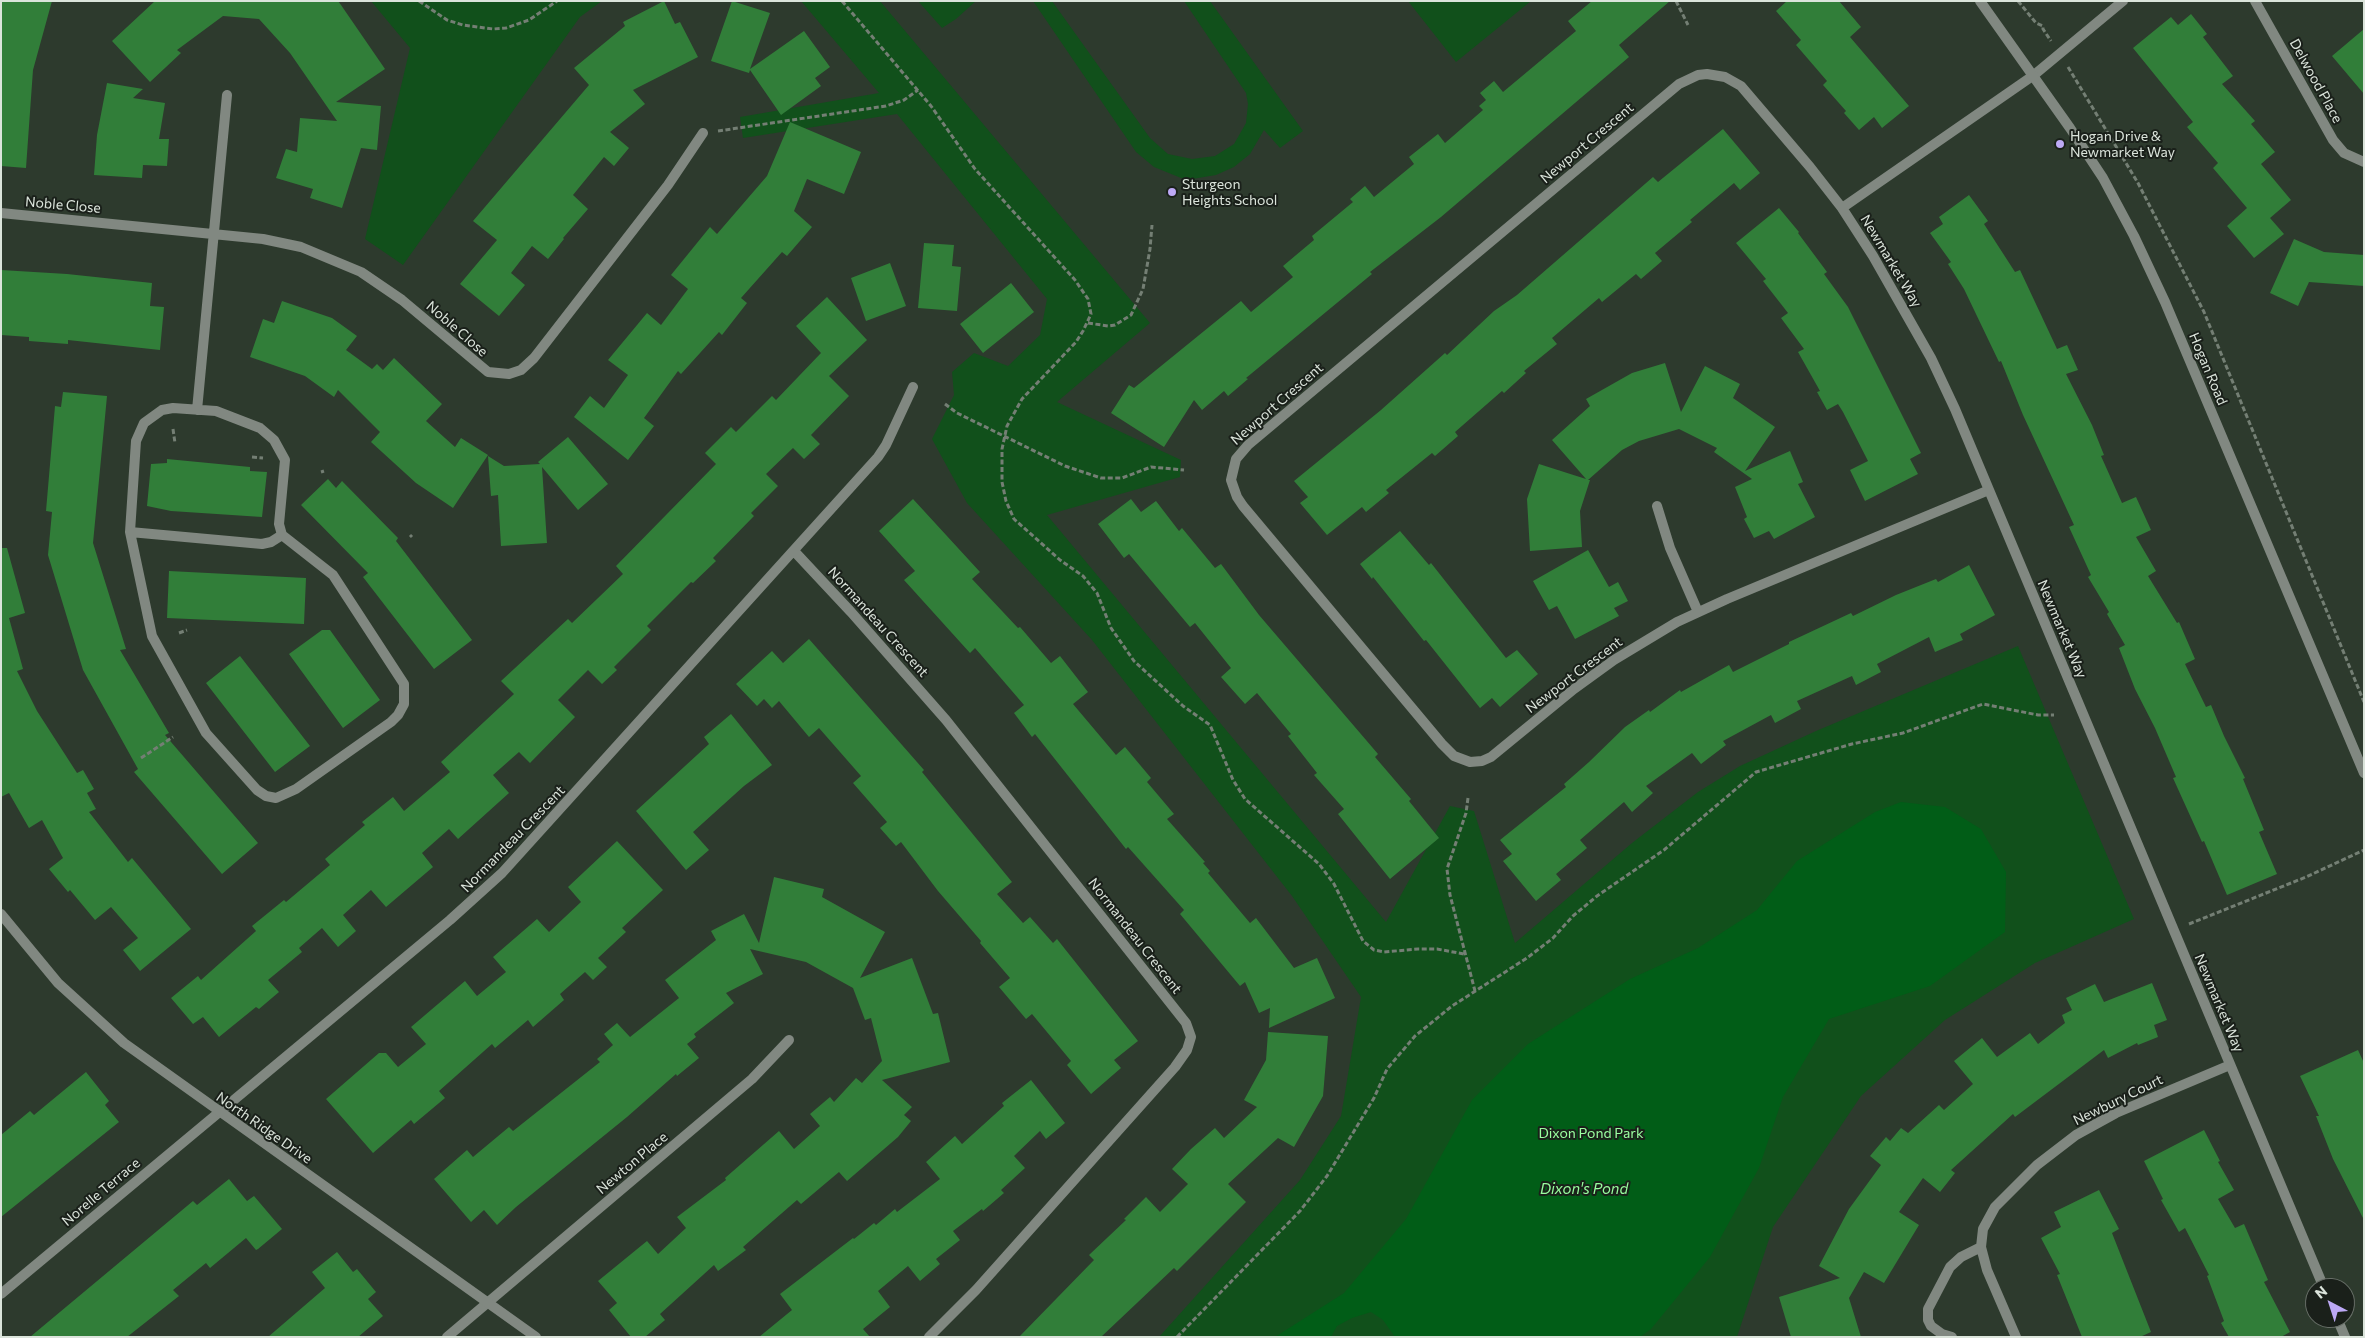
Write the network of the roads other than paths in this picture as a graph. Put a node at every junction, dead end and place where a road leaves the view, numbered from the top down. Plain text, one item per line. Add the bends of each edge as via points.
1 (1980, 1) edge
2 (2123, 1) edge
3 (2255, 1) edge
4 (2034, 75) junction
5 (227, 95) dead end
6 (703, 133) road end
7 (2364, 162) edge
8 (1842, 208) junction
9 (1, 213) edge
10 (213, 233) junction
11 (913, 387) dead end
12 (197, 410) junction
13 (1989, 490) junction
14 (1657, 506) dead end
15 (130, 532) junction
16 (282, 535) junction
17 (794, 551) junction
18 (1698, 612) junction
19 (2364, 773) edge
20 (1, 914) edge
21 (789, 1040) dead end
22 (2230, 1065) junction
23 (218, 1112) junction
24 (1981, 1247) junction
25 (2320, 1278) edge
26 (1, 1294) edge
27 (488, 1302) junction
28 (447, 1337) edge
29 (536, 1337) edge
30 (929, 1337) edge
31 (1952, 1337) edge
32 (2016, 1337) edge

1 - 4 street, Hogan Road
2 - 4 street
3 - 7 street, Delwood Place via 2334,140 2344,153
4 - 8 street, Newmarket Way
4 - 19 street, Hogan Road via 2103,178 2134,236 2169,311
5 - 10 street
6 - 10 street, Noble Close via 668,185 534,358 521,370 509,374 488,372 402,300 362,272 281,242
8 - 13 street, Newmarket Way via 1920,336
8 - 18 street, Newport Crescent via 1741,86 1714,74 1688,79 1248,444 1233,466 1233,488 1243,506 1442,744 1461,760 1482,761 1491,757 1614,660
9 - 10 street, Noble Close
10 - 12 street
11 - 17 street, Normandeau Crescent via 882,451
12 - 15 street via 162,410 144,422 136,441
12 - 16 street via 216,411 260,428 274,440 285,460 279,524
13 - 18 street, Newport Crescent
13 - 22 street, Newmarket Way
14 - 18 street via 1670,548
15 - 16 street via 262,544
15 - 16 street via 152,636 157,646 206,733 257,790 276,798 296,789 391,722 398,715 405,695 398,673 333,575
17 - 23 street, Normandeau Crescent via 502,873
17 - 30 street, Normandeau Crescent via 946,720 1186,1023 1191,1037 1187,1050 1175,1067 982,1283
20 - 23 street, North Ridge Drive via 39,962 81,1005 124,1043
21 - 27 street, Newton Place via 752,1079
22 - 24 street, Newbury Court via 2116,1113 2063,1144 2036,1165 1995,1206 1983,1229
22 - 25 street, Newmarket Way
23 - 26 street, Norelle Terrace
23 - 27 street, North Ridge Drive
24 - 31 street via 1950,1267 1928,1309 1931,1326
24 - 32 street, Newbury Court via 1987,1270
27 - 28 street, Newton Place
27 - 29 street, North Ridge Drive

